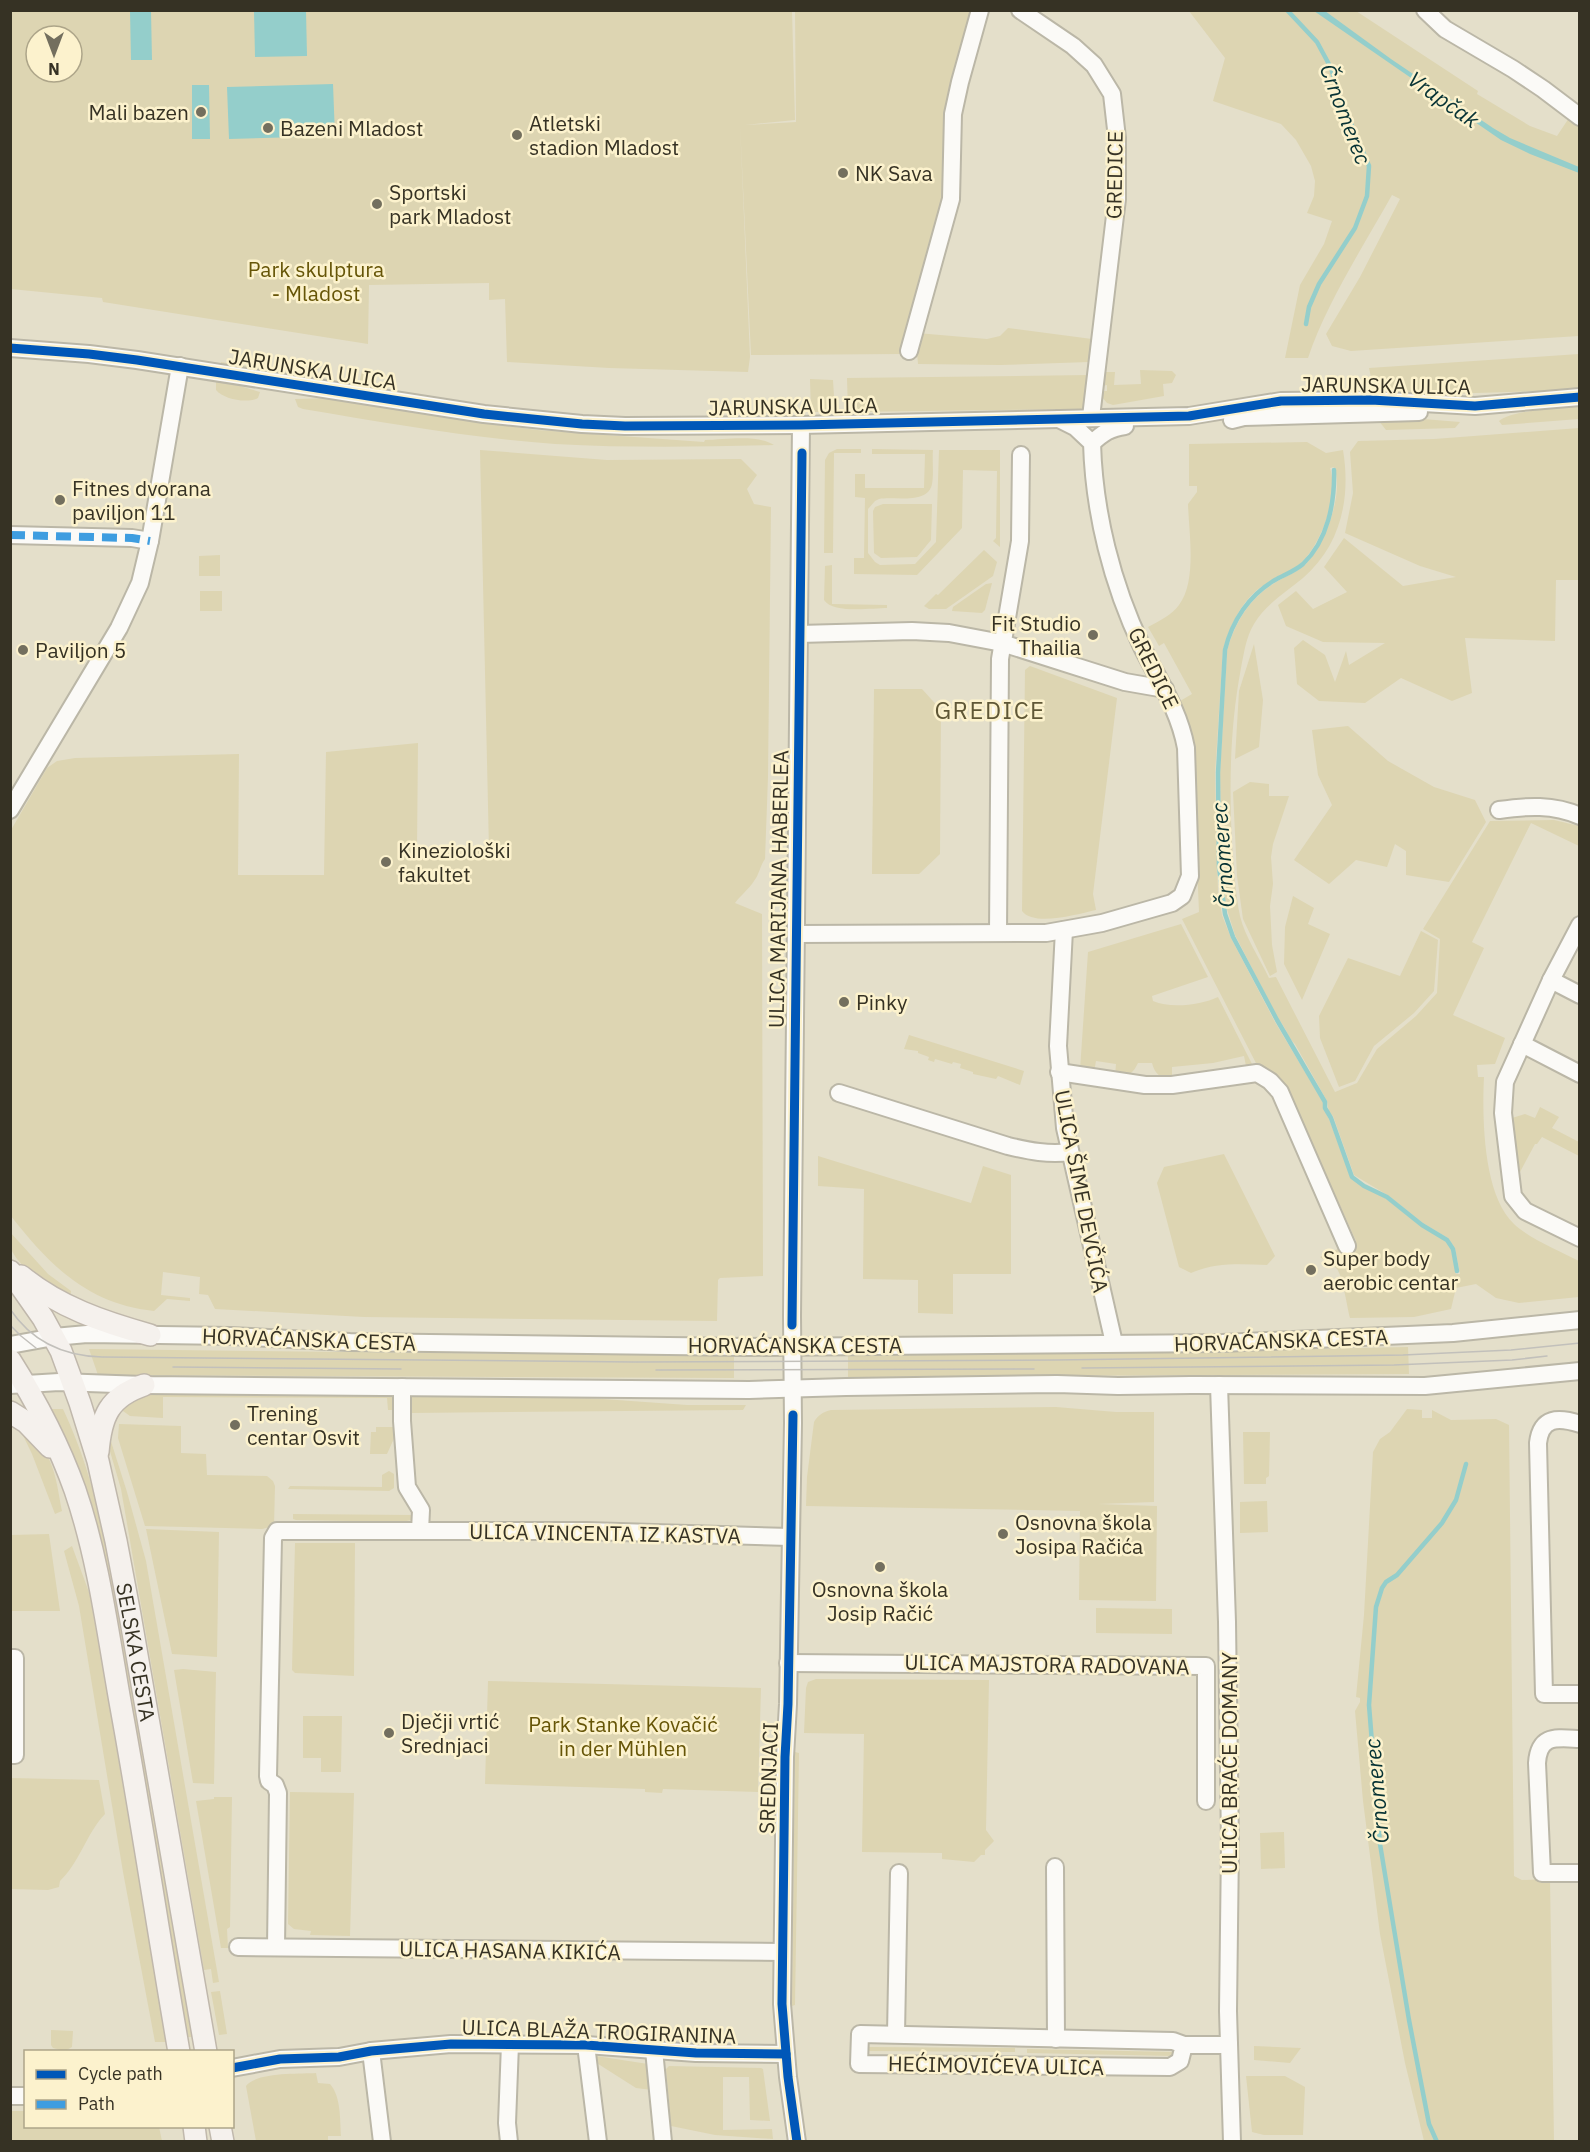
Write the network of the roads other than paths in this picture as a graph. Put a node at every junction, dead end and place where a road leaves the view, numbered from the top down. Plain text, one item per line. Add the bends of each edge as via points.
1 (980, 10) edge
2 (1020, 10) edge
3 (1425, 10) edge
4 (1580, 117) edge
5 (10, 348) edge
6 (909, 351) dead end
7 (180, 366) junction
8 (1580, 397) edge
9 (1560, 400) junction
10 (1091, 417) junction
11 (1057, 418) junction
12 (801, 425) junction
13 (1125, 426) junction
14 (1092, 443) junction
15 (1021, 455) dead end
16 (10, 535) edge
17 (150, 541) junction
18 (799, 634) junction
19 (1002, 643) junction
20 (1165, 689) junction
21 (10, 810) edge
22 (1499, 810) dead end
23 (1580, 816) edge
24 (1579, 928) edge
25 (1064, 930) junction
26 (998, 933) junction
27 (796, 934) junction
28 (1551, 980) junction
29 (1580, 995) edge
30 (1522, 1044) junction
31 (1059, 1072) junction
32 (1580, 1074) edge
33 (839, 1093) dead end
34 (1070, 1152) junction
35 (1580, 1238) edge
36 (1347, 1246) dead end
37 (10, 1269) edge
38 (1580, 1320) edge
39 (150, 1335) junction
40 (54, 1337) junction
41 (1114, 1344) junction
42 (10, 1346) edge
43 (792, 1346) junction
44 (10, 1360) edge
45 (1580, 1371) edge
46 (73, 1383) junction
47 (18, 1384) edge
48 (144, 1384) junction
49 (1219, 1385) junction
50 (402, 1387) junction
51 (793, 1388) junction
52 (10, 1412) edge
53 (1580, 1424) edge
54 (63, 1460) junction
55 (98, 1461) junction
56 (420, 1531) junction
57 (790, 1537) junction
58 (10, 1658) edge
59 (788, 1663) junction
60 (1580, 1694) edge
61 (1580, 1739) edge
62 (10, 1755) edge
63 (1206, 1801) dead end
64 (1055, 1868) dead end
65 (899, 1873) dead end
66 (1580, 1873) edge
67 (238, 1947) dead end
68 (276, 1947) junction
69 (782, 1952) junction
70 (896, 2034) junction
71 (1056, 2039) junction
72 (510, 2044) junction
73 (586, 2045) junction
74 (1184, 2045) junction
75 (1229, 2045) junction
76 (179, 2050) edge
77 (206, 2050) edge
78 (654, 2050) junction
79 (371, 2051) junction
80 (786, 2054) junction
81 (234, 2068) edge
82 (382, 2142) edge
83 (509, 2142) edge
84 (598, 2142) edge
85 (663, 2142) edge
86 (797, 2142) edge
87 (1232, 2142) edge

1 - 6 street via 953,114 951,199
2 - 10 street, GREDICE via 1094,65 1112,94 1117,199
3 - 4 street via 1445,29 1544,89
5 - 7 street, JARUNSKA ULICA
7 - 12 street, JARUNSKA ULICA via 484,414 582,424
7 - 17 street
8 - 9 street, JARUNSKA ULICA
9 - 10 street, JARUNSKA ULICA via 1475,406 1371,400 1281,401 1189,416
9 - 13 street, JARUNSKA ULICA via 1497,414 1244,417 1202,425
10 - 11 street, JARUNSKA ULICA
10 - 13 street, JARUNSKA ULICA
11 - 12 street, JARUNSKA ULICA
11 - 14 street
12 - 18 street, ULICA MARIJANA HABERLEA
13 - 14 street via 1112,428
14 - 20 street, GREDICE via 1106,547 1113,571 1142,646
15 - 19 street via 1020,541
16 - 17 street
17 - 21 street via 140,583 119,628
18 - 19 street via 931,631
18 - 27 street, ULICA MARIJANA HABERLEA
19 - 20 street via 1125,682
19 - 26 street
20 - 25 street, GREDICE via 1186,748 1190,876 1182,896 1172,903
22 - 23 street via 1542,806
24 - 28 street
25 - 26 street
25 - 31 street, ULICA ŠIME DEVČIĆA
26 - 27 street
27 - 43 street, ULICA MARIJANA HABERLEA
28 - 29 street
28 - 30 street
30 - 32 street
30 - 35 street via 1505,1082 1503,1113 1513,1196 1525,1211
31 - 34 street, ULICA ŠIME DEVČIĆA
31 - 36 street via 1145,1085 1257,1073 1280,1092
33 - 34 street via 1008,1146 1034,1152
34 - 41 street, ULICA ŠIME DEVČIĆA
37 - 39 main road via 72,1309
37 - 40 main road, SELSKA CESTA
38 - 41 street, HORVAĆANSKA CESTA via 1407,1336
39 - 40 street, HORVAĆANSKA CESTA
39 - 43 street, HORVAĆANSKA CESTA via 350,1342
40 - 42 street, HORVAĆANSKA CESTA
40 - 46 main road, SELSKA CESTA
41 - 43 street, HORVAĆANSKA CESTA
43 - 51 street, ULICA MARIJANA HABERLEA
44 - 47 main road, SELSKA CESTA
45 - 49 street, HORVAĆANSKA CESTA via 1425,1386
46 - 47 street, HORVAĆANSKA CESTA
46 - 48 street, HORVAĆANSKA CESTA
46 - 55 main road, SELSKA CESTA
47 - 54 main road, SELSKA CESTA
48 - 50 street, HORVAĆANSKA CESTA
48 - 55 main road via 125,1392 110,1408 101,1427
49 - 51 street, HORVAĆANSKA CESTA
49 - 75 street, ULICA BRAĆE DOMANY via 1227,1622
50 - 51 street, HORVAĆANSKA CESTA
50 - 56 street via 404,1462 409,1492 422,1510
51 - 57 street, SREDNJACI
52 - 54 main road via 26,1422
53 - 60 street via 1548,1422 1539,1432 1538,1443 1544,1694
54 - 76 main road, SELSKA CESTA via 83,1516 105,1616
55 - 77 main road, SELSKA CESTA via 130,1615
56 - 57 street, ULICA VINCENTA IZ KASTVA
56 - 68 street, ULICA VINCENTA IZ KASTVA via 283,1530 273,1538 268,1779 278,1793
57 - 59 street, SREDNJACI
58 - 62 street via 15,1658 15,1755
59 - 63 street, ULICA MAJSTORA RADOVANA via 1206,1666
59 - 69 street, SREDNJACI
61 - 66 street via 1546,1741 1540,1745 1537,1762 1542,1873
64 - 71 street, HEĆIMOVIĆEVA ULICA
65 - 70 street, HEĆIMOVIĆEVA ULICA
67 - 68 street, ULICA HASANA KIKIĆA
68 - 69 street, ULICA HASANA KIKIĆA
69 - 80 street, SREDNJACI
70 - 71 street, HEĆIMOVIĆEVA ULICA
70 - 74 street, HEĆIMOVIĆEVA ULICA via 860,2034 859,2064 1170,2067 1180,2061
71 - 74 street, HEĆIMOVIĆEVA ULICA via 1173,2041
72 - 73 street, ULICA BLAŽA TROGIRANINA
72 - 79 street, ULICA BLAŽA TROGIRANINA
72 - 83 street
73 - 78 street, ULICA BLAŽA TROGIRANINA
73 - 84 street
74 - 75 street, HEĆIMOVIĆEVA ULICA
75 - 87 street, ULICA BRAĆE DOMANY
78 - 80 street, ULICA BLAŽA TROGIRANINA
78 - 85 street
79 - 81 street, ULICA BLAŽA TROGIRANINA via 339,2057 280,2059
79 - 82 street
80 - 86 street, SREDNJACI

